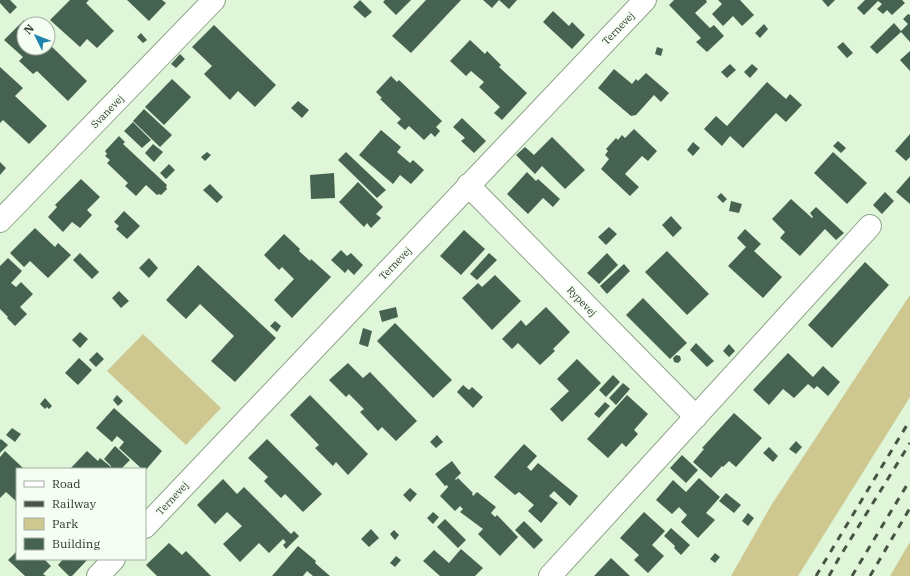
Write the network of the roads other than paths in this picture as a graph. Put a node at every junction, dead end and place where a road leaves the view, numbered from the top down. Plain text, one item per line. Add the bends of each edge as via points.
1 (214, 0) edge
2 (645, 0) edge
3 (468, 185) junction
4 (0, 222) edge
5 (870, 226) dead end
6 (696, 417) junction
7 (146, 526) edge
8 (113, 560) edge
9 (98, 576) edge
10 (550, 576) edge

1 - 4 street, Svanevej
2 - 3 street, Ternevej
3 - 6 street, Rypevej
3 - 7 street, Ternevej
5 - 6 street
6 - 10 street
8 - 9 street

